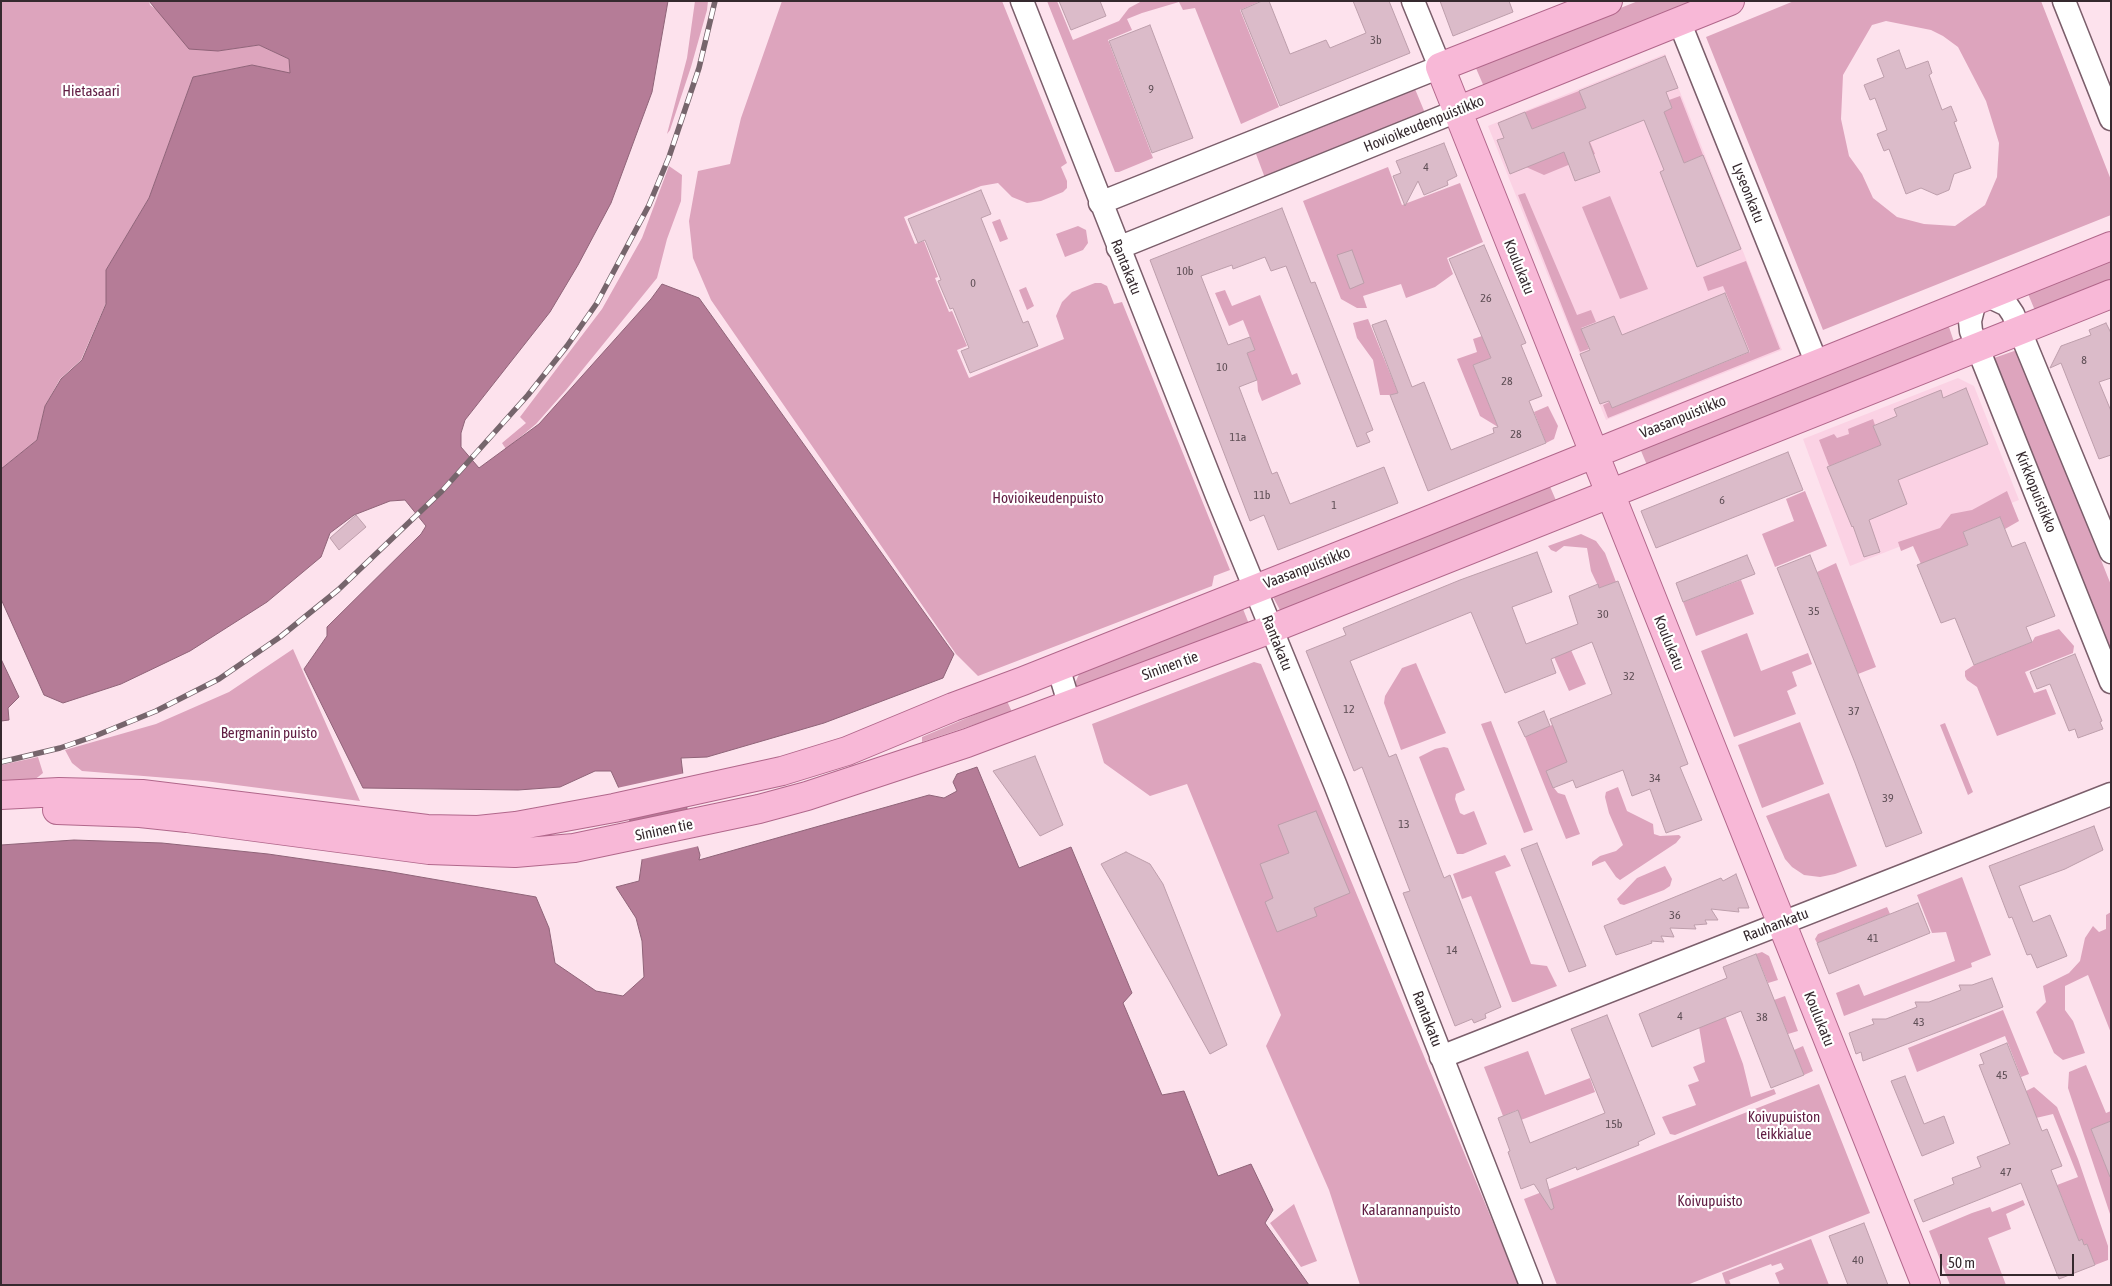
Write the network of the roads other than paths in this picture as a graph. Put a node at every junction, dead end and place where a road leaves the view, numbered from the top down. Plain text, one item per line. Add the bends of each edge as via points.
1 (1022, 1) edge
2 (1413, 1) edge
3 (1608, 1) edge
4 (1730, 1) edge
5 (2064, 1) edge
6 (1679, 21) junction
7 (1440, 67) junction
8 (1457, 111) junction
9 (2111, 119) edge
10 (1100, 203) junction
11 (2111, 246) edge
12 (1118, 248) junction
13 (2111, 294) edge
14 (1982, 299) junction
15 (2021, 330) junction
16 (1978, 347) junction
17 (1817, 364) junction
18 (1594, 453) junction
19 (1610, 495) junction
20 (2111, 552) edge
21 (1255, 588) junction
22 (1272, 629) junction
23 (1058, 667) junction
24 (2111, 682) edge
25 (1069, 703) junction
26 (2111, 794) edge
27 (1, 795) edge
28 (1, 814) edge
29 (1782, 923) junction
30 (1441, 1057) junction
31 (1531, 1285) edge
32 (1926, 1285) edge

1 - 10 street, Rantakatu
2 - 7 street, Koulukatu
3 - 7 main road
4 - 6 main road, Hovioikeudenpuistikko
5 - 9 street
6 - 8 main road, Hovioikeudenpuistikko
6 - 17 street, Lyseonkatu
7 - 8 main road, Koulukatu
7 - 10 street
8 - 12 street, Hovioikeudenpuistikko
8 - 18 main road, Koulukatu
10 - 12 street, Rantakatu
11 - 14 main road, Vaasanpuistikko
12 - 21 street, Rantakatu
13 - 15 main road
14 - 15 street via 2008,305
14 - 16 street, Kirkkopuistikko via 1970,321
14 - 17 main road, Vaasanpuistikko
15 - 16 main road
15 - 20 street
16 - 19 main road
16 - 24 street, Kirkkopuistikko
17 - 18 main road, Vaasanpuistikko
18 - 19 main road, Koulukatu
18 - 21 main road, Vaasanpuistikko
19 - 22 main road
19 - 29 main road, Koulukatu
21 - 22 street, Rantakatu
21 - 23 main road
22 - 25 main road, Sininen tie
22 - 30 street, Rantakatu
23 - 25 street
23 - 27 main road via 847,751 782,771 516,826 478,830 427,829 142,794 59,792
25 - 28 main road, Sininen tie via 967,743 807,796 574,848 515,853 429,850 140,813 62,810
26 - 29 street, Rauhankatu
29 - 30 street, Rauhankatu
29 - 32 main road, Koulukatu
30 - 31 street, Rantakatu

